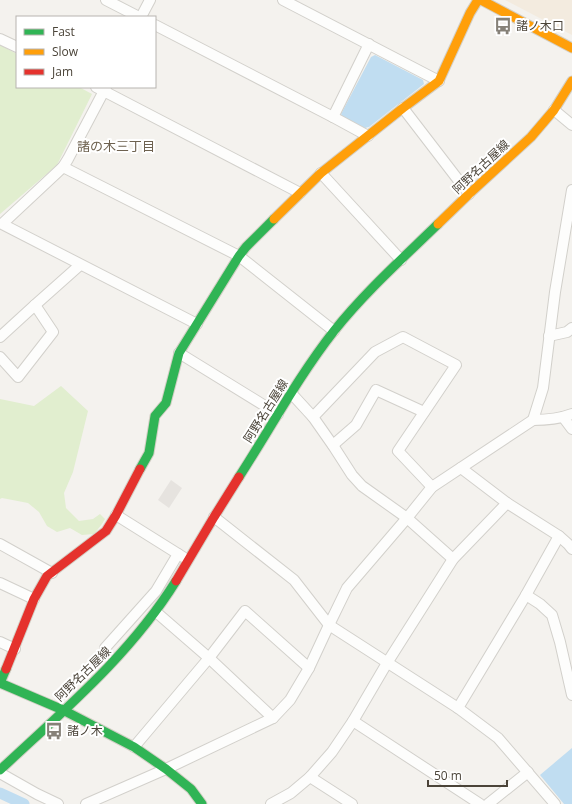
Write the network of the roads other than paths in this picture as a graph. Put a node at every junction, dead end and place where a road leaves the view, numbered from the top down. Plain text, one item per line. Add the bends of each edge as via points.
1 (106, 0) edge
2 (150, 0) edge
3 (283, 0) edge
4 (478, 0) edge
5 (481, 0) edge
6 (138, 16) edge
7 (141, 16) edge
8 (156, 26) edge
9 (0, 39) edge
10 (369, 44) junction
11 (16, 47) edge
12 (572, 48) edge
13 (439, 81) junction
14 (572, 81) edge
15 (102, 88) edge
16 (403, 108) junction
17 (554, 110) junction
18 (332, 117) junction
19 (572, 125) edge
20 (368, 136) junction
21 (63, 167) junction
22 (321, 173) junction
23 (300, 193) junction
24 (572, 193) edge
25 (469, 194) junction
26 (1, 225) edge
27 (239, 256) junction
28 (401, 260) junction
29 (80, 265) junction
30 (35, 305) junction
31 (197, 324) junction
32 (572, 328) edge
33 (334, 331) junction
34 (550, 336) junction
35 (0, 338) edge
36 (179, 353) junction
37 (0, 357) edge
38 (291, 393) junction
39 (424, 412) junction
40 (278, 414) junction
41 (567, 416) edge
42 (313, 417) junction
43 (533, 420) junction
44 (572, 429) edge
45 (333, 445) junction
46 (461, 468) junction
47 (432, 487) junction
48 (507, 502) junction
49 (116, 515) junction
50 (214, 518) junction
51 (407, 518) junction
52 (559, 536) junction
53 (0, 544) edge
54 (572, 549) edge
55 (178, 554) junction
56 (453, 559) junction
57 (188, 560) junction
58 (52, 573) junction
59 (0, 583) edge
60 (526, 595) junction
61 (34, 599) junction
62 (156, 612) junction
63 (328, 625) junction
64 (0, 642) edge
65 (105, 648) dead end
66 (15, 649) junction
67 (209, 658) junction
68 (387, 663) junction
69 (309, 668) junction
70 (572, 695) edge
71 (458, 708) junction
72 (63, 710) junction
73 (273, 718) junction
74 (353, 721) junction
75 (134, 748) junction
76 (166, 769) junction
77 (0, 771) edge
78 (528, 772) junction
79 (310, 777) junction
80 (58, 804) edge
81 (86, 804) edge
82 (202, 804) edge
83 (271, 804) edge
84 (352, 804) edge
85 (480, 804) edge
86 (488, 804) edge
87 (555, 804) edge

1 - 6 street
2 - 7 street
3 - 10 street
4 - 13 street
5 - 12 street
8 - 18 street
9 - 11 street
10 - 13 street
10 - 18 street
13 - 16 street
14 - 17 street, 阿野名古屋線
15 - 21 street
15 - 23 street
16 - 20 street
16 - 25 street
17 - 19 street
17 - 25 street, 阿野名古屋線 via 531,137
18 - 20 street
20 - 22 street
21 - 26 street
21 - 27 street
22 - 23 street
22 - 28 street
23 - 27 street
24 - 34 street
25 - 28 street, 阿野名古屋線
26 - 29 street
27 - 31 street
27 - 33 street
28 - 33 street, 阿野名古屋線
29 - 30 street
29 - 31 street
30 - 35 street
30 - 37 street via 53,332 18,377
31 - 36 street
32 - 34 street via 567,332
33 - 38 street, 阿野名古屋線
34 - 43 street via 543,388
36 - 40 street
36 - 49 street via 166,403 155,416 149,453
38 - 40 street, 阿野名古屋線
38 - 42 street
39 - 42 street via 456,365 403,337 375,352
39 - 45 street via 376,390 356,425
39 - 47 street via 398,451
40 - 50 street, 阿野名古屋線
41 - 43 street
41 - 44 street
42 - 45 street
43 - 46 street
45 - 51 street via 362,486
46 - 47 street
46 - 48 street
47 - 51 street
48 - 52 street
48 - 56 street
49 - 55 street
49 - 58 street via 106,531
50 - 57 street, 阿野名古屋線
50 - 63 street via 294,580
51 - 56 street
51 - 63 street via 347,588
52 - 54 street
52 - 60 street
53 - 58 street
55 - 57 street
55 - 65 street via 156,590
56 - 68 street
57 - 62 street, 阿野名古屋線
58 - 61 street via 47,576
59 - 61 street
60 - 70 street via 552,616
60 - 71 street
61 - 66 street
62 - 67 street
62 - 72 street, 阿野名古屋線 via 121,654
63 - 68 street
63 - 69 street
64 - 66 street
66 - 72 street via 0,683
67 - 69 street via 244,611
67 - 73 street
67 - 75 street
68 - 71 street
68 - 74 street
69 - 73 street via 290,700
71 - 78 street via 498,738
72 - 75 street
72 - 77 street, 阿野名古屋線
73 - 76 street
74 - 79 street via 332,752
74 - 85 street
75 - 76 street
76 - 81 street
76 - 82 street via 191,789
77 - 80 street
78 - 86 street
78 - 87 street
79 - 83 street via 291,793
79 - 84 street

